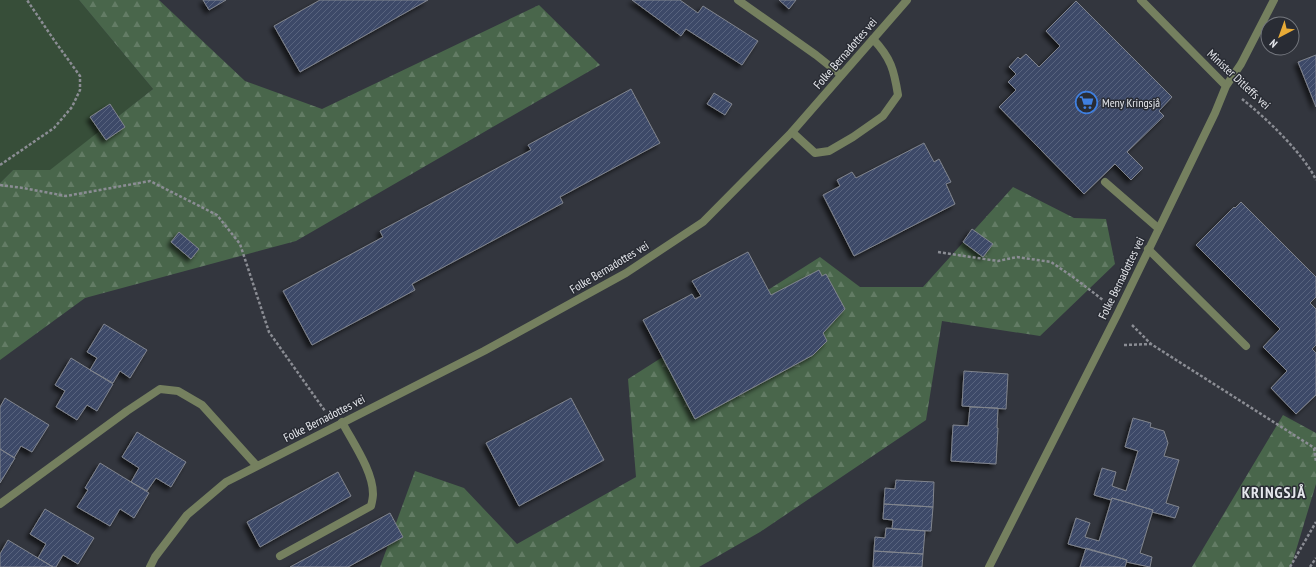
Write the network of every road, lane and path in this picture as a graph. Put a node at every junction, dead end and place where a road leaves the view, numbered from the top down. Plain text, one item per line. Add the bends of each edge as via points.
1 (27, 0) edge
2 (738, 0) edge
3 (907, 0) edge
4 (1141, 0) edge
5 (1274, 0) edge
6 (873, 39) junction
7 (841, 76) junction
8 (1226, 86) junction
9 (792, 132) junction
10 (0, 165) edge
11 (1316, 180) edge
12 (1105, 182) dead end
13 (0, 186) edge
14 (1158, 228) junction
15 (1148, 249) junction
16 (938, 252) dead end
17 (1105, 301) dead end
18 (1131, 323) dead end
19 (1151, 344) junction
20 (1119, 346) dead end
21 (1246, 346) dead end
22 (339, 424) junction
23 (1315, 449) edge
24 (1316, 462) edge
25 (257, 466) junction
26 (0, 504) edge
27 (1316, 522) edge
28 (280, 556) dead end
29 (1316, 558) edge
30 (150, 567) edge
31 (989, 567) edge
32 (1290, 567) edge
33 (1310, 567) edge

1 - 10 path via 80,76 80,90 72,107 54,128
2 - 7 street via 816,55
3 - 6 street, Folke Bernadottes vei
4 - 8 street, Minister Ditleffs vei
5 - 8 street, Folke Bernadottes vei via 1241,64
6 - 7 street, Folke Bernadottes vei
6 - 9 street via 884,50 894,70 898,95 883,116 830,151 814,153
7 - 9 street, Folke Bernadottes vei
8 - 11 path, Minister Ditleffs vei via 1250,105 1291,146
8 - 14 street, Folke Bernadottes vei
9 - 22 street, Folke Bernadottes vei via 703,222 626,273 484,351
12 - 14 street
13 - 22 path via 66,196 150,181 217,215 240,244 269,332
14 - 15 street, Folke Bernadottes vei
15 - 21 street
15 - 31 street, Folke Bernadottes vei
16 - 17 path via 998,261 1017,257 1051,262
18 - 19 path
19 - 20 path
19 - 23 path
22 - 25 street, Folke Bernadottes vei
22 - 28 street via 372,480 374,495 370,506
23 - 24 path
25 - 26 street via 202,405 178,391 160,389
25 - 30 street, Folke Bernadottes vei via 226,482 187,515
27 - 32 path
29 - 33 path

